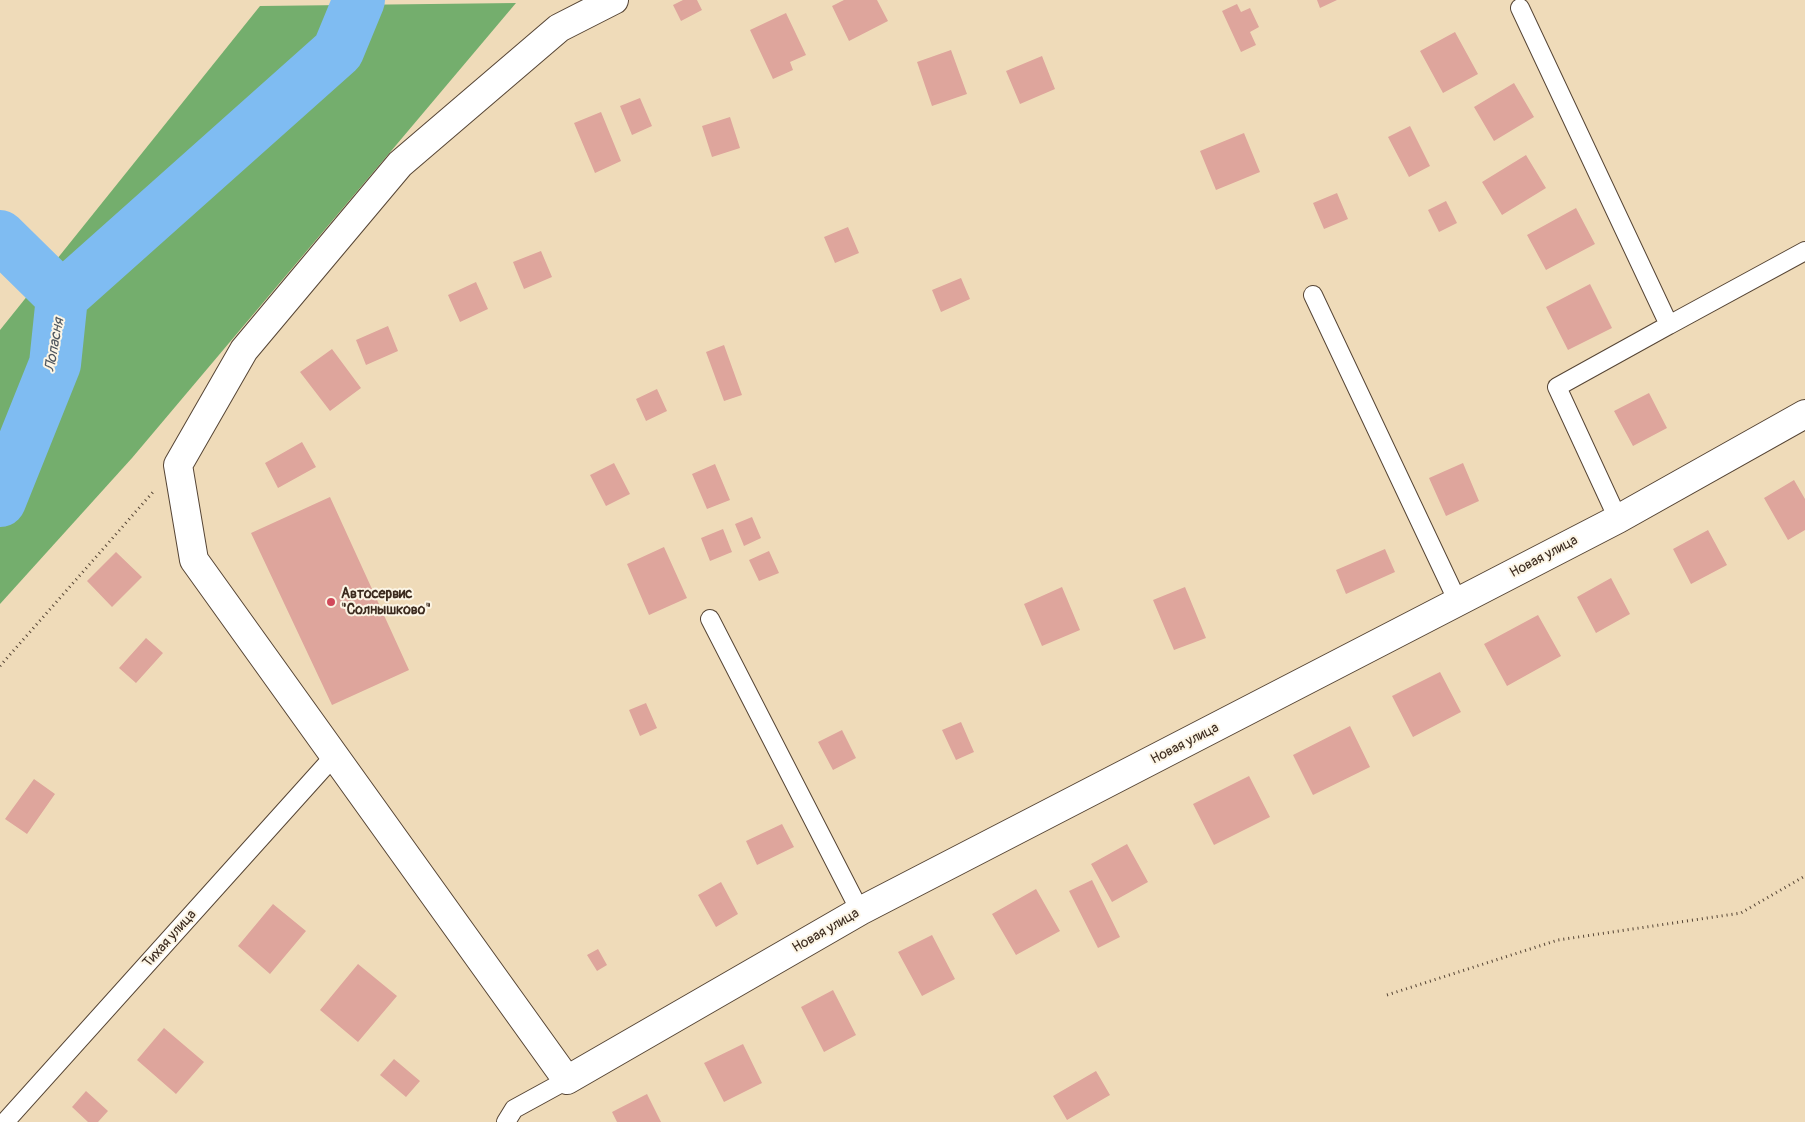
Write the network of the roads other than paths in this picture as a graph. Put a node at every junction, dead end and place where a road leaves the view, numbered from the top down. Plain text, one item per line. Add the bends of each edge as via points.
1 (614, 0) edge
2 (1520, 8) dead end
3 (1805, 251) edge
4 (1313, 295) dead end
5 (1669, 325) junction
6 (1805, 414) edge
7 (1618, 519) junction
8 (1458, 602) junction
9 (710, 619) dead end
10 (335, 755) junction
11 (860, 912) junction
12 (568, 1080) junction
13 (512, 1118) edge
14 (4, 1122) edge

1 - 10 street via 560,28 400,164 244,350 178,465 194,560
2 - 5 lane
3 - 5 lane
4 - 8 lane
5 - 7 lane via 1557,387
6 - 7 street, Новая улица
7 - 8 street, Новая улица
8 - 11 street, Новая улица
9 - 11 lane
10 - 12 street
10 - 14 lane, Тихая улица
11 - 12 street, Новая улица
12 - 13 lane

